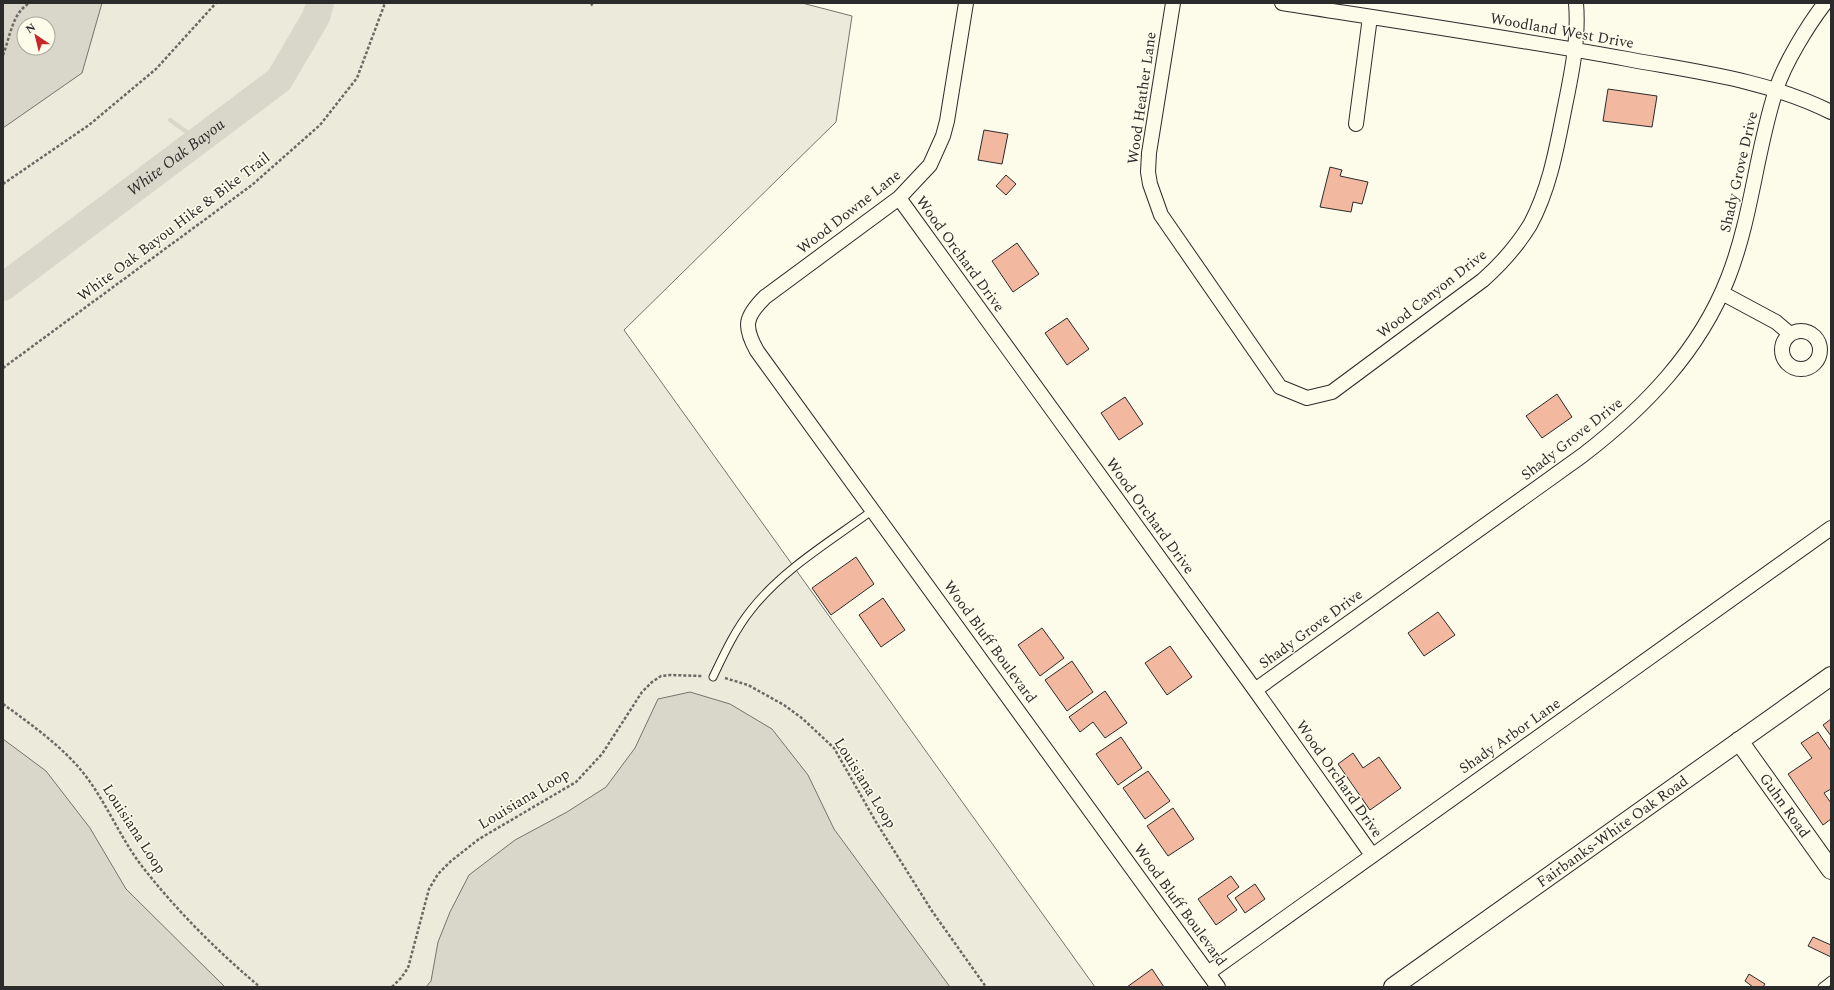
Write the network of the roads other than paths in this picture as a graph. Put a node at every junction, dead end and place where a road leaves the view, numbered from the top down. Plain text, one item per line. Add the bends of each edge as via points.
1 (966, 3) edge
2 (1173, 3) edge
3 (1282, 3) edge
4 (1576, 3) edge
5 (1825, 3) edge
6 (1370, 17) junction
7 (1575, 49) junction
8 (1776, 89) junction
9 (1831, 112) edge
10 (1356, 124) dead end
11 (898, 198) junction
12 (1722, 293) junction
13 (1218, 297) joint
14 (751, 313) joint
15 (1789, 333) dead end
16 (873, 510) junction
17 (1831, 528) edge
18 (1831, 676) edge
19 (713, 677) road end
20 (1255, 690) junction
21 (1739, 741) junction
22 (1372, 855) junction
23 (1831, 870) edge
24 (1208, 973) junction
25 (1831, 980) edge
26 (1218, 987) edge
27 (1393, 987) edge
28 (1822, 987) edge

1 - 11 street, Wood Downe Lane via 943,136 930,165
2 - 13 street, Wood Heather Lane via 1148,172 1161,215
3 - 6 street, Woodland West Drive
4 - 7 street, Wood Canyon Drive
5 - 8 street, Shady Grove Drive via 1799,43
6 - 7 street, Woodland West Drive
6 - 10 street
7 - 8 street, Woodland West Drive
7 - 13 street, Wood Canyon Drive via 1551,172 1530,224 1520,240 1483,280 1332,392 1307,398 1280,387
8 - 9 street, Woodland West Drive
8 - 12 street, Shady Grove Drive via 1743,232
11 - 14 street, Wood Downe Lane via 765,297
11 - 20 street, Wood Orchard Drive
12 - 15 street via 1776,322
12 - 20 street, Shady Grove Drive via 1687,354 1661,386 1614,431
14 - 16 street, Wood Bluff Boulevard via 747,323 748,335 757,351
16 - 19 lane via 792,568 762,597 741,626
16 - 24 street, Wood Bluff Boulevard
17 - 22 street, Shady Arbor Lane
18 - 21 street, Fairbanks-White Oak Road
20 - 22 street, Wood Orchard Drive
21 - 23 street, Guhn Road
21 - 27 street, Fairbanks-White Oak Road
22 - 24 street, Shady Arbor Lane
24 - 26 street, Wood Bluff Boulevard
25 - 28 lane

